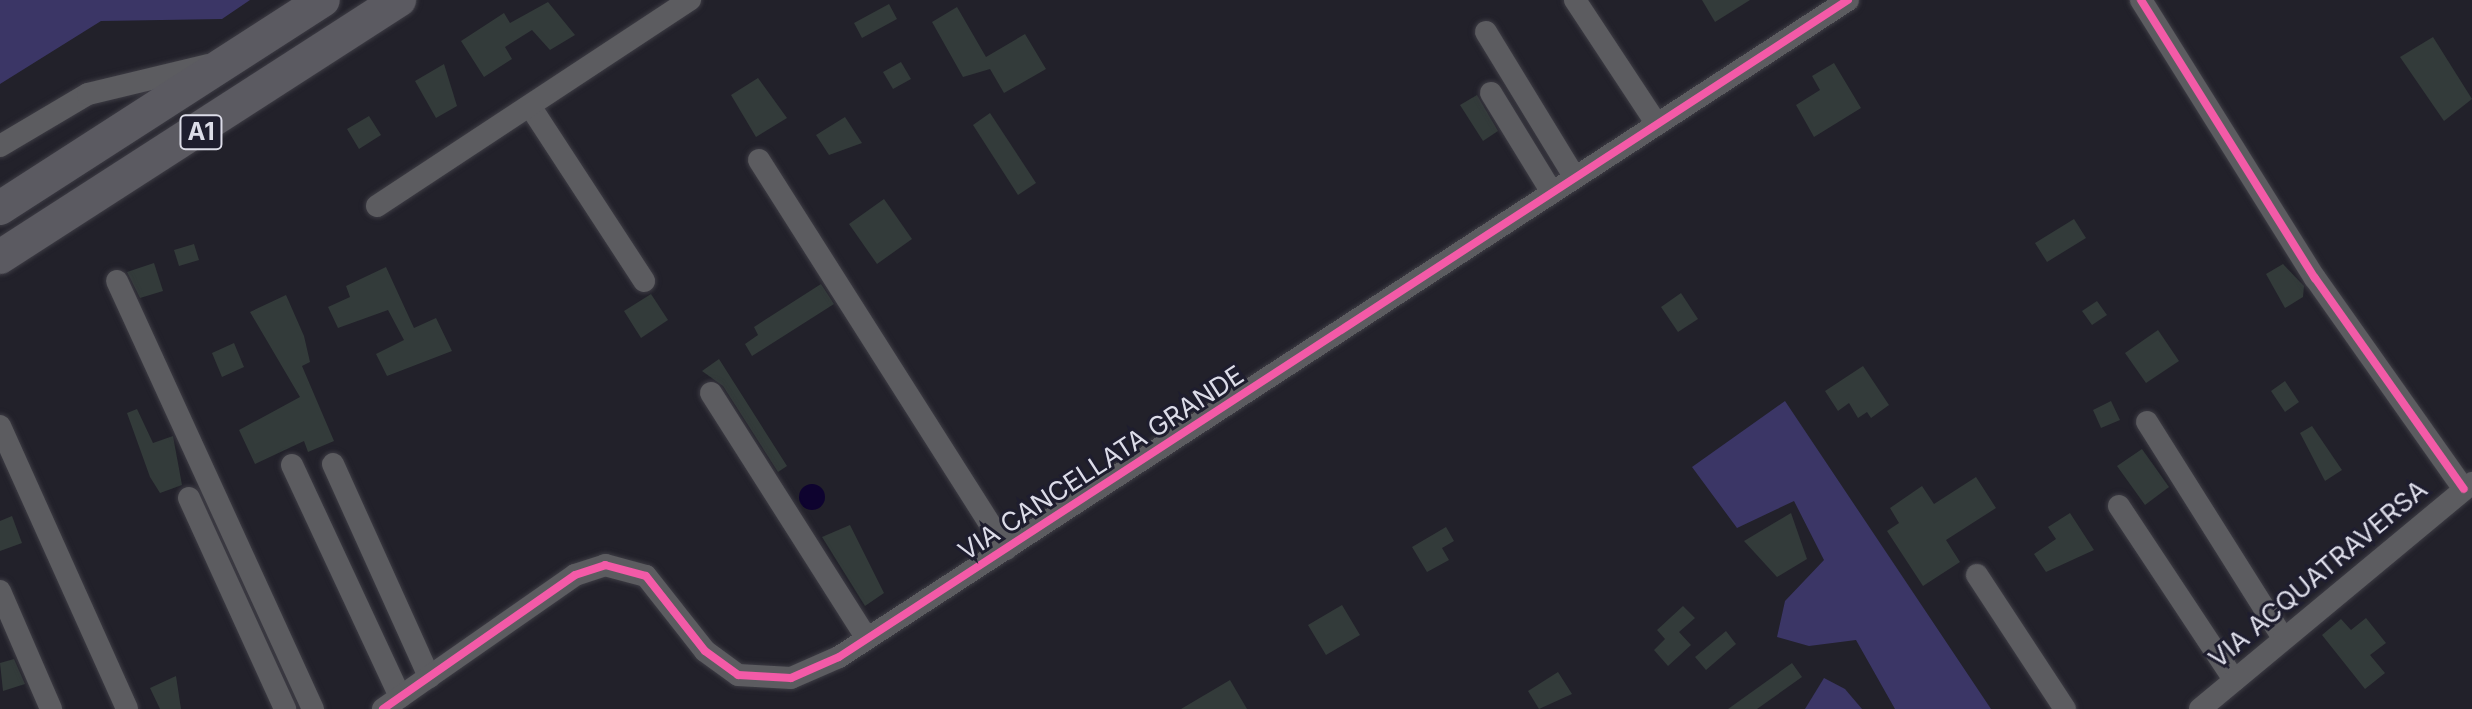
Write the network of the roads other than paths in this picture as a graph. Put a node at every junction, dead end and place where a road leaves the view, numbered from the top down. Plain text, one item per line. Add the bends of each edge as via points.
1 (323, 0) edge
2 (399, 0) edge
3 (690, 0) edge
4 (1575, 0) edge
5 (1848, 0) edge
6 (2141, 0) edge
7 (1486, 32) dead end
8 (233, 59) junction
9 (1491, 93) dead end
10 (530, 106) junction
11 (1656, 123) junction
12 (0, 146) edge
13 (759, 160) dead end
14 (1574, 176) junction
15 (1551, 191) junction
16 (377, 206) dead end
17 (0, 208) edge
18 (0, 257) edge
19 (117, 281) dead end
20 (644, 281) dead end
21 (711, 393) dead end
22 (2147, 422) dead end
23 (0, 426) edge
24 (333, 464) dead end
25 (292, 465) dead end
26 (2468, 486) edge
27 (189, 498) dead end
28 (2119, 506) dead end
29 (1006, 549) junction
30 (1977, 575) dead end
31 (0, 591) edge
32 (2283, 638) junction
33 (867, 639) junction
34 (429, 677) junction
35 (2234, 680) junction
36 (392, 703) edge
37 (51, 709) edge
38 (127, 709) edge
39 (285, 709) edge
40 (313, 709) edge
41 (2065, 709) edge
42 (2200, 709) edge

1 - 8 highway, A1
2 - 18 highway, A1
3 - 10 street
4 - 11 street
5 - 11 street, VIA CANCELLATA GRANDE
6 - 26 street via 2315,278
7 - 14 street
8 - 12 street via 88,94
8 - 17 highway, A1
9 - 15 street
10 - 16 street
10 - 20 street
11 - 14 street, VIA CANCELLATA GRANDE
13 - 29 street
14 - 15 street, VIA CANCELLATA GRANDE
15 - 29 street, VIA CANCELLATA GRANDE
19 - 40 street
21 - 33 street
22 - 32 street
23 - 38 street
24 - 34 street
25 - 36 street
26 - 32 street, VIA ACQUATRAVERSA
27 - 39 street
28 - 35 street
29 - 33 street, VIA CANCELLATA GRANDE
30 - 41 street
31 - 37 street
32 - 35 street, VIA ACQUATRAVERSA
33 - 34 street, VIA CANCELLATA GRANDE via 791,678 747,678 705,651 646,576 605,565 575,575
34 - 36 street, VIA CANCELLATA GRANDE
35 - 42 street, VIA ACQUATRAVERSA

